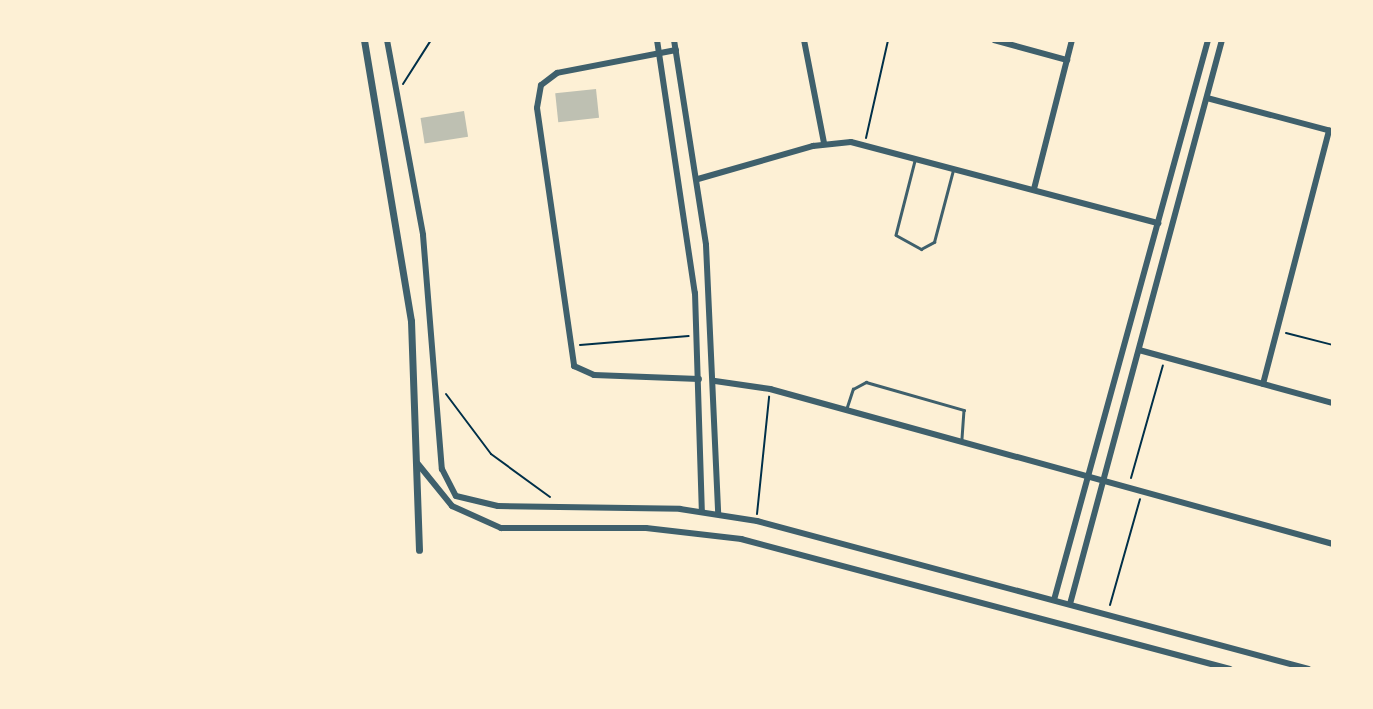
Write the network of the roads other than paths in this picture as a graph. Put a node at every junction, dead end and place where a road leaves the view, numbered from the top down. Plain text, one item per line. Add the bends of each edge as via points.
1 (364, 40) edge
2 (387, 40) edge
3 (657, 40) edge
4 (674, 40) edge
5 (804, 40) edge
6 (994, 40) edge
7 (1072, 40) edge
8 (1208, 40) edge
9 (1222, 40) edge
10 (676, 50) junction
11 (660, 53) junction
12 (1067, 60) junction
13 (1207, 98) junction
14 (1331, 131) edge
15 (824, 143) junction
16 (916, 157) junction
17 (954, 167) junction
18 (698, 178) junction
19 (1034, 189) junction
20 (1164, 200) junction
21 (1178, 204) junction
22 (1158, 223) junction
23 (1154, 235) junction
24 (1169, 239) junction
25 (1139, 350) junction
26 (715, 372) junction
27 (699, 376) junction
28 (715, 381) junction
29 (1263, 384) junction
30 (1333, 403) edge
31 (846, 410) junction
32 (962, 442) junction
33 (418, 464) junction
34 (1088, 477) junction
35 (1103, 481) junction
36 (702, 512) junction
37 (718, 514) junction
38 (1333, 544) edge
39 (419, 550) dead end
40 (1054, 600) junction
41 (1070, 604) junction
42 (1207, 666) edge
43 (1230, 669) edge
44 (1310, 669) edge

1 - 33 street via 401,237
2 - 36 street via 399,91 438,380 442,469 456,496 498,506
3 - 11 street
4 - 10 street
5 - 15 street
6 - 12 street
7 - 12 street
8 - 20 street
9 - 13 street
10 - 11 street
10 - 18 street
11 - 27 street via 682,181
11 - 27 street via 557,73 537,93 568,346 583,373
12 - 19 street
13 - 14 street
13 - 21 street
14 - 29 street
15 - 16 street via 865,143
15 - 18 street
16 - 17 street
16 - 17 lane via 896,235 921,249 934,242
17 - 19 street
18 - 26 street
19 - 22 street
20 - 21 street
20 - 22 street
21 - 24 street
22 - 23 street
23 - 24 street
23 - 34 street
24 - 25 street
25 - 29 street
25 - 35 street
26 - 27 street
26 - 28 street
27 - 36 street
28 - 31 street via 770,389
28 - 37 street
29 - 30 street
31 - 32 street
31 - 32 lane via 853,389 866,382 964,410
32 - 34 street
33 - 39 street
33 - 42 street via 452,506 501,528 646,528 741,539
34 - 35 street
34 - 40 street
35 - 38 street
35 - 41 street
36 - 37 street
37 - 40 street
40 - 41 street
41 - 44 street
42 - 43 street

